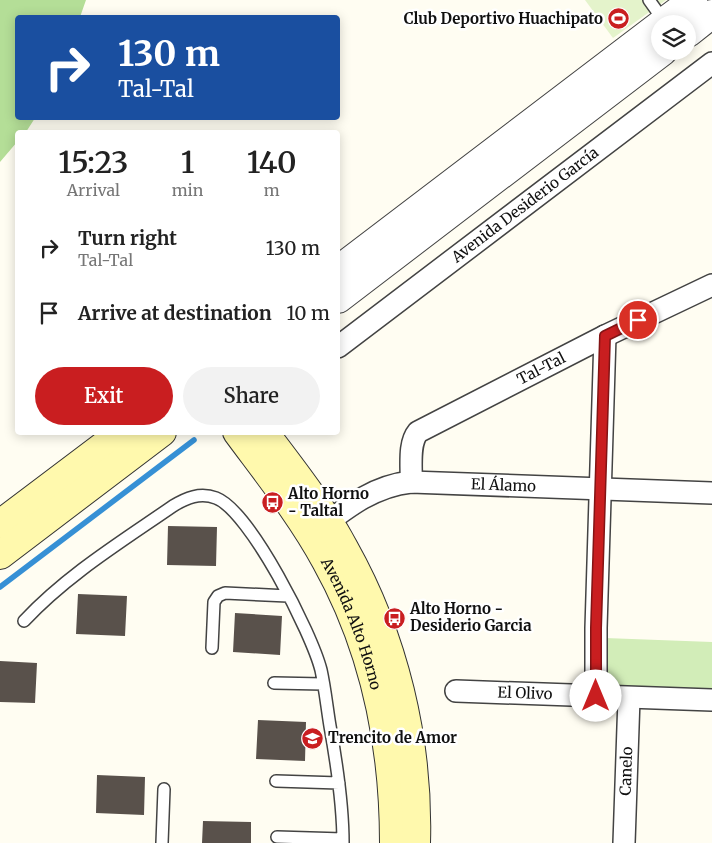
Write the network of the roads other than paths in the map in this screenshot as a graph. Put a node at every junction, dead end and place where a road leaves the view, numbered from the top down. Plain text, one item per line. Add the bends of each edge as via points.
1 (648, 0) edge
2 (693, 0) edge
3 (712, 14) edge
4 (660, 15) edge
5 (679, 15) edge
6 (696, 18) edge
7 (651, 39) edge
8 (651, 59) edge
9 (712, 63) edge
10 (428, 216) junction
11 (340, 269) edge
12 (712, 285) edge
13 (340, 297) edge
14 (605, 336) junction
15 (340, 345) edge
16 (118, 435) edge
17 (158, 435) edge
18 (239, 435) edge
19 (266, 435) edge
20 (411, 482) junction
21 (600, 488) junction
22 (712, 493) edge
23 (0, 524) edge
24 (320, 528) junction
25 (0, 555) edge
26 (288, 596) junction
27 (24, 621) dead end
28 (212, 648) dead end
29 (274, 683) dead end
30 (323, 684) junction
31 (456, 692) dead end
32 (596, 696) junction
33 (629, 698) junction
34 (712, 700) edge
35 (276, 781) dead end
36 (339, 783) junction
37 (164, 789) dead end
38 (277, 837) dead end
39 (343, 841) edge
40 (162, 843) edge
41 (394, 843) edge
42 (416, 843) edge
43 (624, 843) edge

1 - 4 lane
2 - 5 street
3 - 6 street
7 - 10 street
8 - 10 street
9 - 15 street, Avenida Desiderio García
10 - 11 street
10 - 13 street
12 - 14 street, Tal-Tal
14 - 20 street, Tal-Tal via 418,432 412,444
14 - 21 street
16 - 23 main road
17 - 25 main road
18 - 24 main road, Avenida Alto Horno via 280,490
19 - 24 main road, Avenida Alto Horno
20 - 21 street, El Álamo
20 - 24 street, El Álamo via 374,491
21 - 22 street, El Álamo
21 - 32 street
24 - 41 main road, Avenida Alto Horno via 335,578 352,613 372,671 391,773
24 - 42 main road, Avenida Alto Horno via 344,547 362,583 394,666 413,764
26 - 27 lane via 259,545 229,507 217,498 194,496 172,506 70,577
26 - 28 lane via 225,593 218,596 214,602
26 - 30 lane via 311,640
29 - 30 lane
30 - 36 lane
31 - 32 street, El Olivo
32 - 33 street, El Olivo
33 - 34 street, El Olivo
33 - 43 street, Canelo
35 - 36 lane
36 - 39 lane
37 - 40 lane
38 - 39 lane

